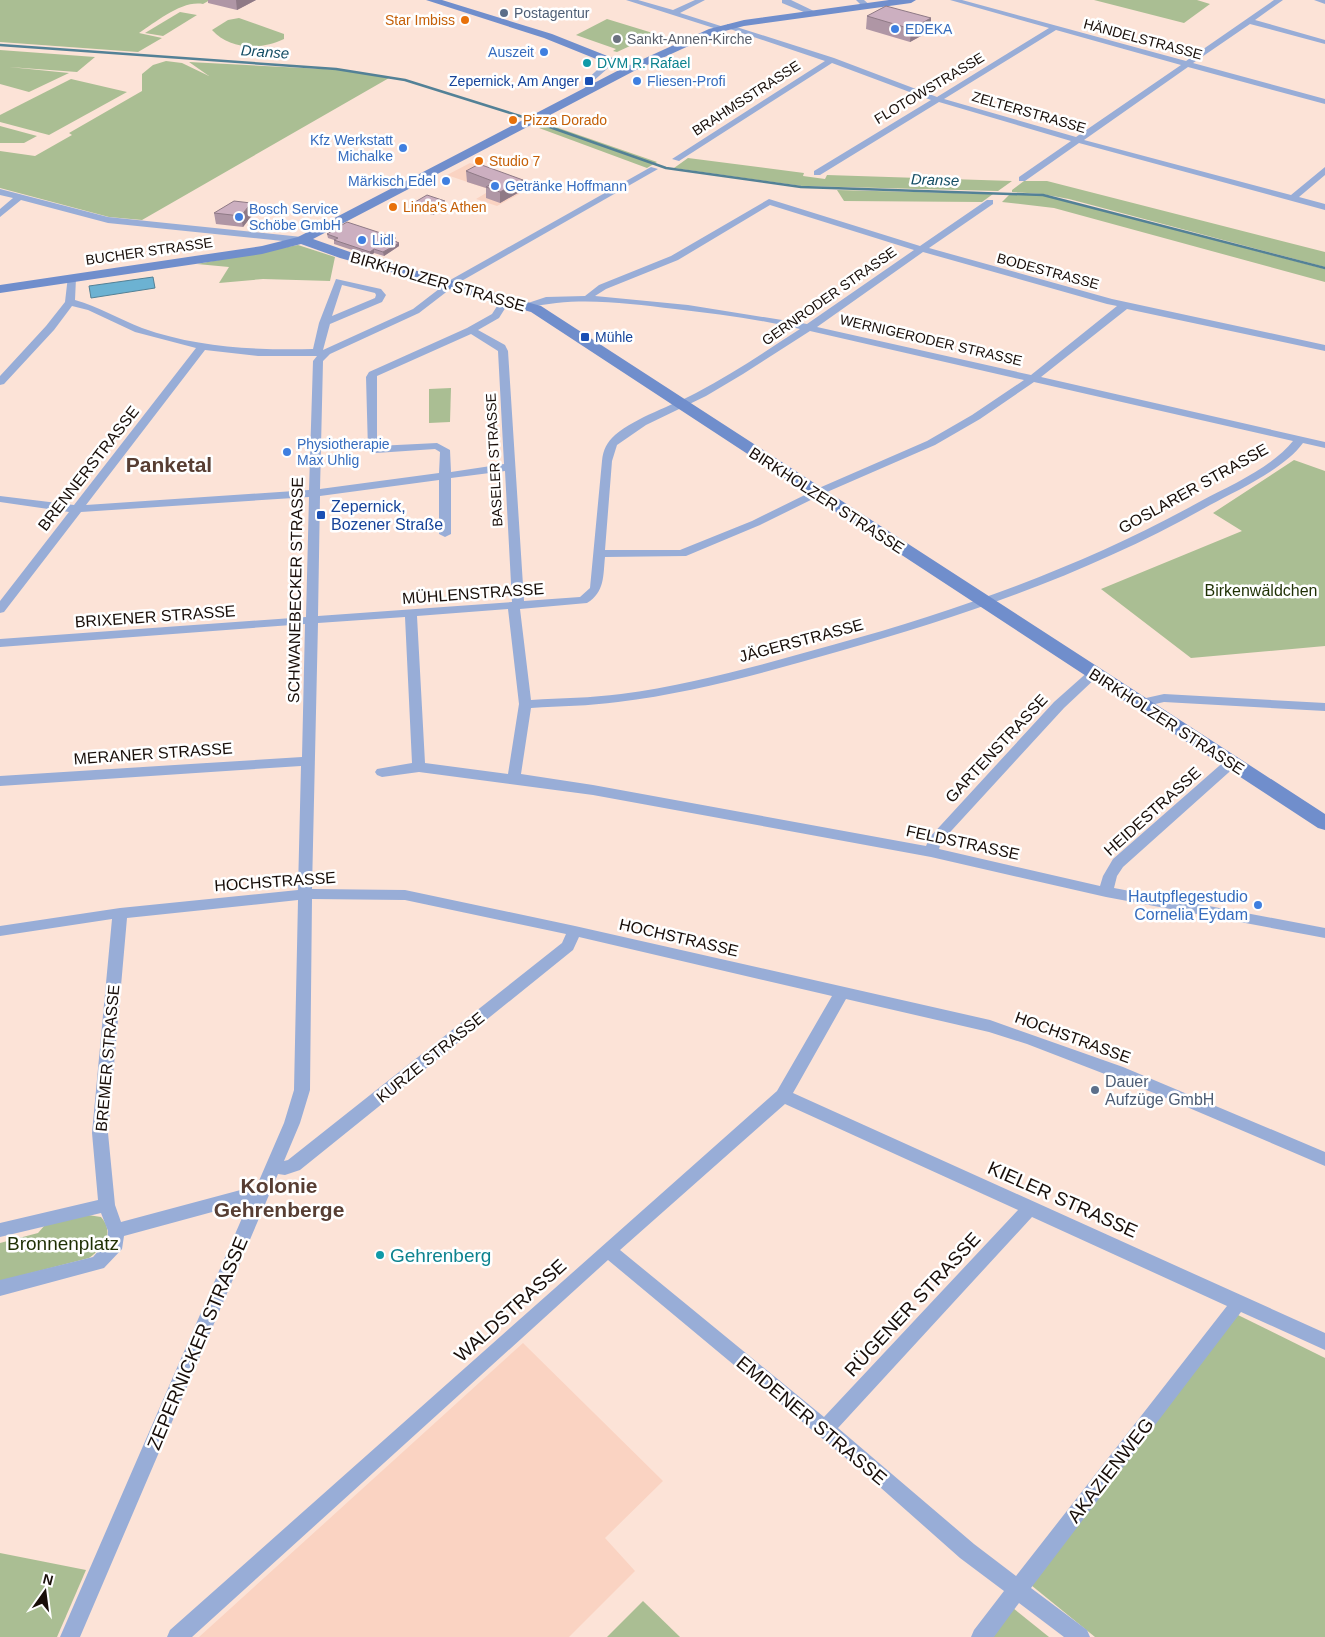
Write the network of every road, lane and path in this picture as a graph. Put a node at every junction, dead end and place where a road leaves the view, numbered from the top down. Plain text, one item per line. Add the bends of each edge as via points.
1 (431, 0) edge
2 (630, 0) edge
3 (700, 0) edge
4 (788, 0) edge
5 (911, 0) edge
6 (954, 0) edge
7 (1279, 0) edge
8 (1318, 0) edge
9 (1325, 2) edge
10 (863, 3) edge
11 (673, 13) junction
12 (814, 14) junction
13 (1249, 21) junction
14 (727, 27) junction
15 (1055, 28) junction
16 (1325, 42) edge
17 (831, 60) junction
18 (611, 62) junction
19 (1188, 64) junction
20 (630, 69) junction
21 (590, 90) junction
22 (936, 99) junction
23 (1325, 102) edge
24 (1078, 140) junction
25 (676, 159) dead end
26 (654, 170) dead end
27 (1325, 170) edge
28 (817, 173) dead end
29 (1022, 179) dead end
30 (0, 192) edge
31 (19, 197) junction
32 (1292, 199) junction
33 (990, 202) dead end
34 (1325, 208) edge
35 (0, 214) edge
36 (302, 240) junction
37 (921, 249) junction
38 (71, 278) junction
39 (450, 284) junction
40 (0, 289) edge
41 (506, 299) junction
42 (587, 300) junction
43 (70, 302) junction
44 (527, 305) junction
45 (1124, 306) junction
46 (324, 323) junction
47 (808, 328) junction
48 (471, 330) junction
49 (202, 346) junction
50 (1325, 348) edge
51 (320, 354) junction
52 (1032, 379) junction
53 (0, 382) edge
54 (680, 405) junction
55 (1300, 439) junction
56 (1325, 445) edge
57 (510, 467) junction
58 (446, 476) junction
59 (315, 493) junction
60 (817, 493) junction
61 (0, 499) edge
62 (76, 509) junction
63 (445, 534) dead end
64 (599, 553) junction
65 (682, 554) joint
66 (985, 602) junction
67 (516, 606) junction
68 (0, 609) edge
69 (412, 614) junction
70 (312, 622) junction
71 (0, 644) edge
72 (1094, 673) junction
73 (525, 704) junction
74 (1142, 704) junction
75 (1325, 707) edge
76 (309, 761) junction
77 (1232, 762) junction
78 (419, 767) junction
79 (382, 772) dead end
80 (514, 778) junction
81 (0, 781) edge
82 (1325, 823) edge
83 (307, 833) joint
84 (931, 852) junction
85 (1106, 892) junction
86 (305, 894) junction
87 (120, 913) junction
88 (0, 931) edge
89 (576, 931) junction
90 (1325, 933) edge
91 (842, 992) junction
92 (783, 1096) junction
93 (1325, 1159) edge
94 (274, 1167) junction
95 (260, 1198) junction
96 (107, 1205) junction
97 (1029, 1206) junction
98 (0, 1230) edge
99 (116, 1231) junction
100 (608, 1250) junction
101 (0, 1288) edge
102 (1237, 1302) junction
103 (1325, 1342) edge
104 (824, 1430) junction
105 (1017, 1589) junction
106 (70, 1637) edge
107 (177, 1637) edge
108 (981, 1637) edge
109 (1080, 1637) edge

1 - 18 street via 535,31
2 - 11 street, ZELTERSTRASSE
3 - 11 street
4 - 12 street via 785,2
5 - 10 street
6 - 15 street, HÄNDELSTRASSE
7 - 13 street
8 - 9 street
10 - 12 street
11 - 14 street, ZELTERSTRASSE
12 - 14 street
13 - 16 street
13 - 19 street
14 - 17 street, ZELTERSTRASSE
14 - 20 main road
15 - 19 street, HÄNDELSTRASSE
15 - 22 street, FLOTOWSTRASSE
17 - 22 street, ZELTERSTRASSE
17 - 25 street, BRAHMSSTRASSE
18 - 20 street
18 - 21 street via 587,83
19 - 23 street, HÄNDELSTRASSE
19 - 24 street
20 - 21 main road
21 - 36 main road
22 - 24 street, ZELTERSTRASSE
22 - 28 street, FLOTOWSTRASSE
24 - 29 street
24 - 32 street, ZELTERSTRASSE
26 - 39 street
27 - 32 street
30 - 31 street
31 - 35 street
31 - 36 street via 108,220
32 - 34 street, ZELTERSTRASSE
33 - 37 street, GERNRODER STRASSE
36 - 38 street, BUCHER STRASSE via 262,250
36 - 39 street, BIRKHOLZER STRASSE
37 - 42 street, BODESTRASSE via 769,202 678,257 594,290
37 - 45 street, BODESTRASSE
37 - 47 street, GERNRODER STRASSE
38 - 40 street, BUCHER STRASSE
38 - 43 street
39 - 41 street, BIRKHOLZER STRASSE
39 - 51 street via 416,311
41 - 44 street, BIRKHOLZER STRASSE
41 - 48 street via 496,316
42 - 44 street, WERNIGERODER STRASSE via 543,300
42 - 47 street, WERNIGERODER STRASSE via 696,309
43 - 49 street via 139,330
43 - 53 street
44 - 54 street, BIRKHOLZER STRASSE
45 - 50 street, BODESTRASSE
45 - 52 street
46 - 46 street, SCHWANEBECKER STRASSE via 339,281 378,291 381,295 379,300
46 - 51 street, SCHWANEBECKER STRASSE
47 - 52 street, WERNIGERODER STRASSE
47 - 54 street, GERNRODER STRASSE via 746,369
48 - 57 street, BASELER STRASSE via 503,351
48 - 58 street via 371,377 372,448 442,448 446,457
49 - 51 street via 258,353
49 - 62 street, BRENNERSTRASSE
51 - 59 street, SCHWANEBECKER STRASSE
52 - 55 street, WERNIGERODER STRASSE
52 - 60 street via 931,443
54 - 60 street, BIRKHOLZER STRASSE
54 - 64 street, MÜHLENSTRASSE via 620,438 610,448
55 - 56 street, WERNIGERODER STRASSE
55 - 66 street, GOSLARER STRASSE via 1283,456 1169,523 1109,553
57 - 58 street
57 - 67 street, BASELER STRASSE
58 - 59 street
58 - 63 street
59 - 62 street
59 - 70 street, SCHWANEBECKER STRASSE
60 - 65 street
60 - 66 street, BIRKHOLZER STRASSE
61 - 62 street
62 - 68 street, BRENNERSTRASSE
64 - 65 street
64 - 67 street, MÜHLENSTRASSE via 596,588 592,595 583,600
66 - 72 street, BIRKHOLZER STRASSE
66 - 73 street, JÄGERSTRASSE via 773,666 629,697
67 - 69 street, MÜHLENSTRASSE
67 - 73 street, BASELER STRASSE
69 - 70 street, MÜHLENSTRASSE
69 - 78 street
70 - 71 street, BRIXENER STRASSE
70 - 76 street, SCHWANEBECKER STRASSE
72 - 74 street, BIRKHOLZER STRASSE
72 - 84 street, GARTENSTRASSE via 1059,704 988,781 935,840
73 - 80 street, BASELER STRASSE
74 - 75 street via 1164,698
74 - 77 street, BIRKHOLZER STRASSE
76 - 81 street, MERANER STRASSE
76 - 83 street, SCHWANEBECKER STRASSE
77 - 82 street, BIRKHOLZER STRASSE
77 - 85 street, HEIDESTRASSE via 1118,863
78 - 79 street, FELDSTRASSE
78 - 80 street, FELDSTRASSE via 497,779
80 - 84 street, FELDSTRASSE
83 - 86 street, ZEPERNICKER STRASSE
84 - 85 street, FELDSTRASSE
85 - 90 street, FELDSTRASSE
86 - 87 street, HOCHSTRASSE
86 - 89 street, HOCHSTRASSE via 405,895
86 - 94 street, ZEPERNICKER STRASSE via 302,1090
87 - 88 street, HOCHSTRASSE
87 - 96 street, BREMER STRASSE via 100,1133
89 - 91 street, HOCHSTRASSE
89 - 94 street, KURZE STRASSE via 568,946 294,1166
91 - 92 street, WALDSTRASSE
91 - 93 street, HOCHSTRASSE via 990,1026 1044,1043
92 - 97 street, KIELER STRASSE
92 - 100 street, WALDSTRASSE
94 - 95 street, ZEPERNICKER STRASSE
95 - 99 street via 248,1195
95 - 106 street, ZEPERNICKER STRASSE
96 - 98 street
96 - 99 street, BREMER STRASSE
97 - 102 street, KIELER STRASSE
97 - 104 street, RÜGENER STRASSE
99 - 101 street via 116,1244 98,1263
100 - 104 street, EMDENER STRASSE
100 - 107 street, WALDSTRASSE
102 - 103 street, KIELER STRASSE
102 - 105 street, AKAZIENWEG
104 - 105 street, EMDENER STRASSE
105 - 108 street, AKAZIENWEG
105 - 109 street, EMDENER STRASSE

